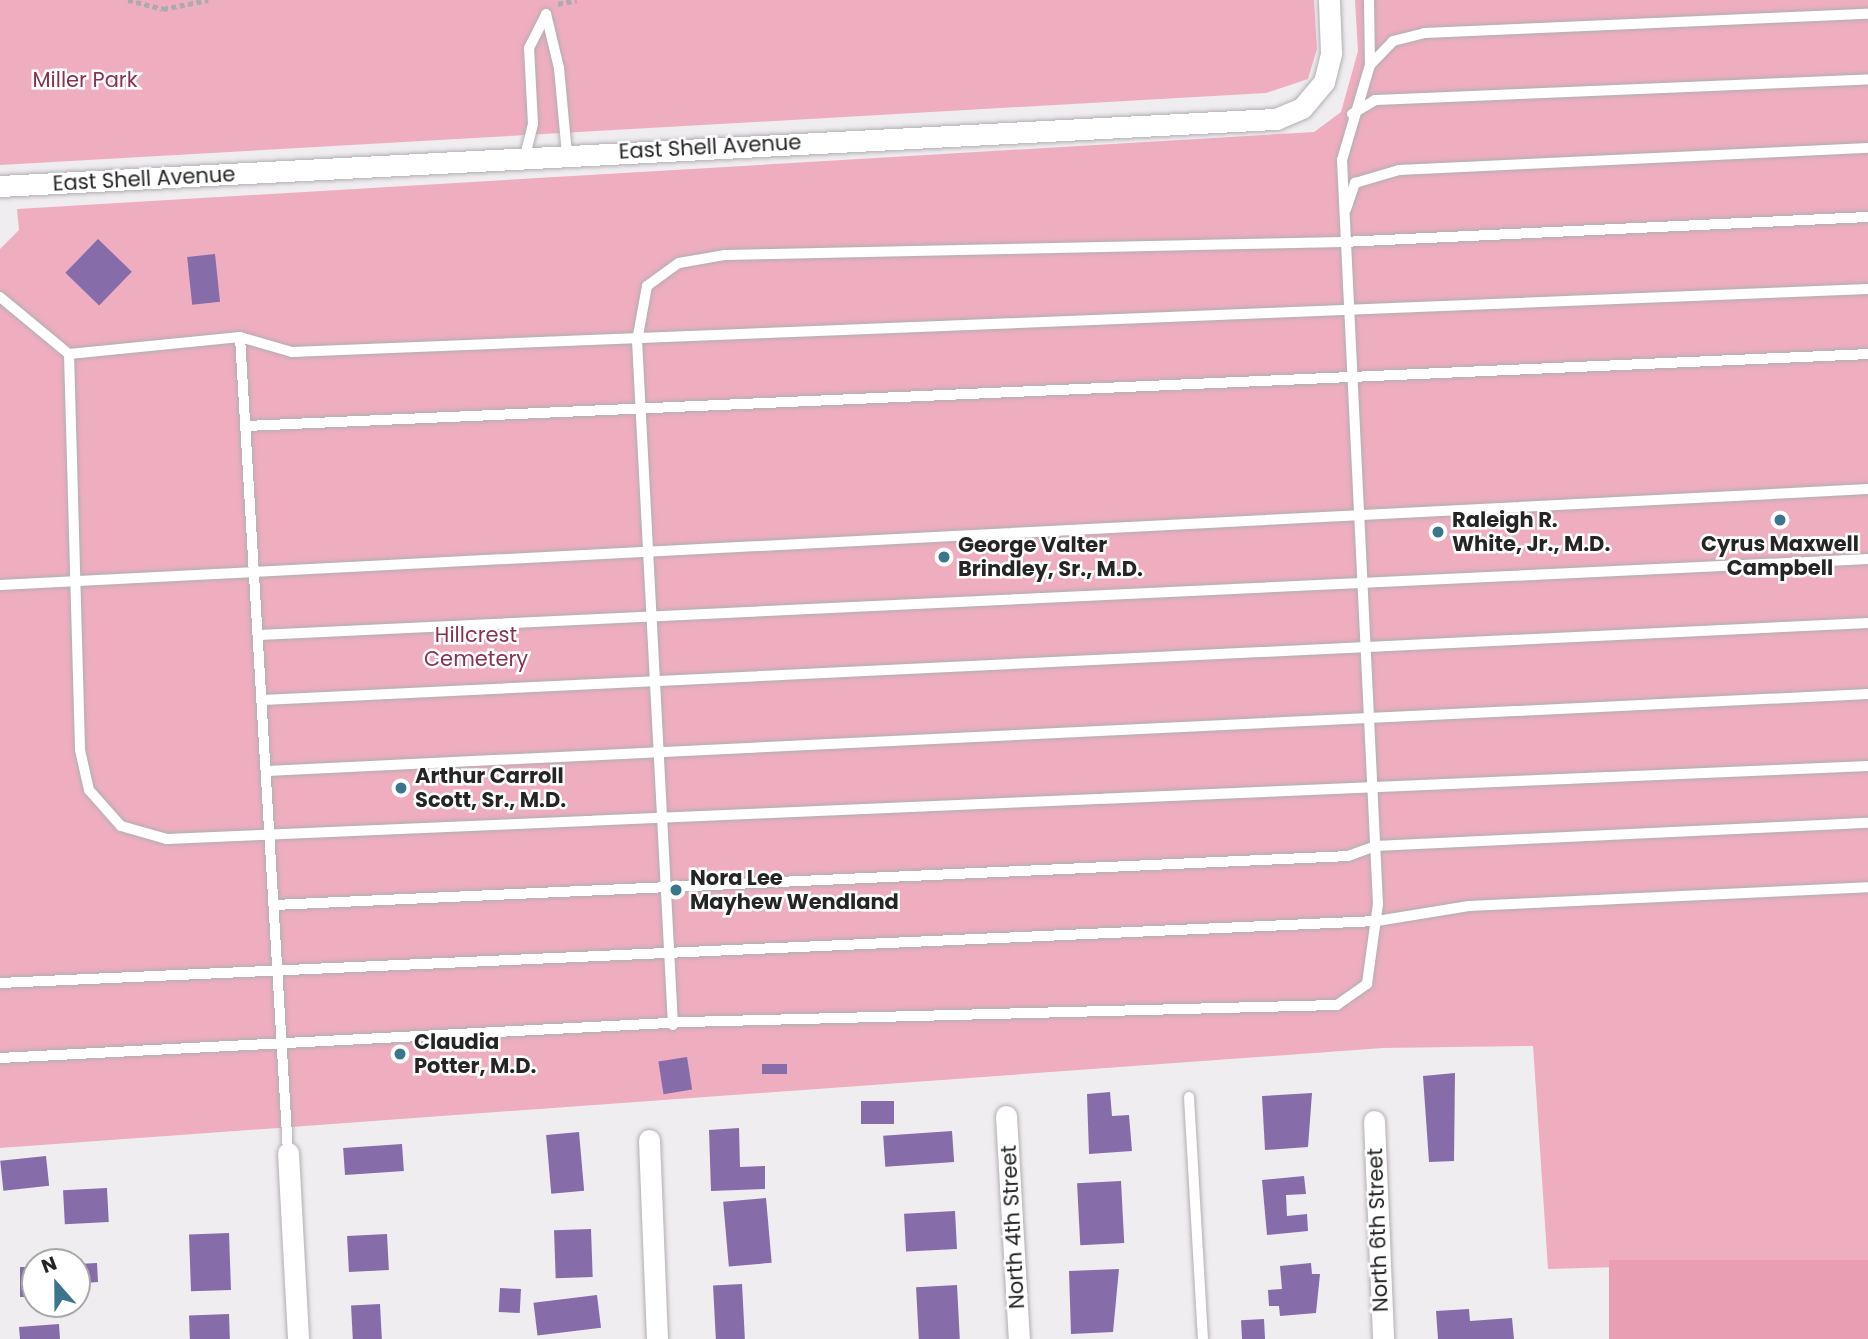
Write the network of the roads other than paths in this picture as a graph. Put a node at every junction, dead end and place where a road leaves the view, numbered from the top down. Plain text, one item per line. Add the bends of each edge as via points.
1 (549, 0) edge
2 (1329, 0) edge
3 (1369, 0) edge
4 (546, 14) junction
5 (1868, 14) edge
6 (1370, 65) junction
7 (1868, 79) edge
8 (1352, 114) junction
9 (1868, 148) edge
10 (567, 154) junction
11 (525, 156) junction
12 (0, 186) edge
13 (1868, 217) edge
14 (1343, 218) junction
15 (1343, 242) junction
16 (1868, 289) edge
17 (0, 297) edge
18 (1347, 314) junction
19 (240, 337) junction
20 (637, 341) junction
21 (69, 354) junction
22 (1868, 354) edge
23 (1351, 376) junction
24 (642, 411) junction
25 (246, 426) junction
26 (1868, 489) edge
27 (1361, 515) junction
28 (652, 548) junction
29 (1868, 559) edge
30 (256, 567) junction
31 (75, 579) junction
32 (1364, 583) junction
33 (0, 585) edge
34 (654, 616) junction
35 (1868, 623) edge
36 (259, 635) junction
37 (1367, 647) junction
38 (658, 681) junction
39 (1868, 694) edge
40 (263, 700) junction
41 (1370, 718) junction
42 (661, 752) junction
43 (1868, 766) edge
44 (267, 771) junction
45 (1373, 787) junction
46 (664, 817) junction
47 (1868, 823) edge
48 (271, 835) junction
49 (1375, 846) junction
50 (667, 885) junction
51 (1868, 887) edge
52 (274, 905) junction
53 (1377, 921) junction
54 (670, 953) junction
55 (278, 973) junction
56 (0, 983) edge
57 (673, 1025) junction
58 (282, 1044) junction
59 (0, 1058) edge
60 (1188, 1097) dead end
61 (1006, 1116) dead end
62 (1374, 1121) dead end
63 (649, 1140) dead end
64 (288, 1153) joint
65 (298, 1339) edge
66 (657, 1339) edge
67 (1019, 1339) edge
68 (1203, 1339) edge
69 (1383, 1339) edge

1 - 4 lane
2 - 10 street, East Shell Avenue via 1331,53 1324,82 1302,108 1276,119
3 - 6 lane
4 - 10 lane via 559,68
4 - 11 lane via 529,48 533,124
5 - 6 lane via 1424,33 1394,41
6 - 8 lane
7 - 8 lane via 1375,100
8 - 14 lane via 1342,160
9 - 14 lane via 1399,170 1355,183
10 - 11 street, East Shell Avenue
11 - 12 street, East Shell Avenue
13 - 15 lane
14 - 15 lane
15 - 18 lane
15 - 20 lane via 725,255 679,263 647,286
16 - 18 lane
17 - 21 lane
18 - 20 lane
18 - 23 lane
19 - 20 lane via 292,352
19 - 21 lane
19 - 25 lane
20 - 24 lane
21 - 31 lane
22 - 23 lane
23 - 24 lane
23 - 27 lane
24 - 25 lane
24 - 28 lane
25 - 30 lane
26 - 27 lane
27 - 28 lane
27 - 32 lane
28 - 30 lane
28 - 34 lane
29 - 32 lane
30 - 31 lane
30 - 36 lane
31 - 33 lane
31 - 48 lane via 80,750 89,790 121,826 167,839
32 - 34 lane
32 - 37 lane
34 - 36 lane
34 - 38 lane
35 - 37 lane
36 - 40 lane
37 - 38 lane
37 - 41 lane
38 - 40 lane
38 - 42 lane
39 - 41 lane
40 - 44 lane
41 - 42 lane
41 - 45 lane
42 - 44 lane
42 - 46 lane
43 - 45 lane
44 - 48 lane
45 - 46 lane
45 - 49 lane
46 - 48 lane
46 - 50 lane
47 - 49 lane
48 - 52 lane
49 - 50 lane via 1349,856
49 - 53 lane
50 - 52 lane
50 - 54 lane
51 - 53 lane via 1469,906
52 - 55 lane
53 - 54 lane
53 - 57 lane via 1367,984 1337,1005
54 - 55 lane
54 - 57 lane
55 - 56 lane
55 - 58 lane
57 - 58 lane
58 - 59 lane
58 - 64 lane
60 - 68 lane
61 - 67 street, North 4th Street
62 - 69 street, North 6th Street
63 - 66 street
64 - 65 street

